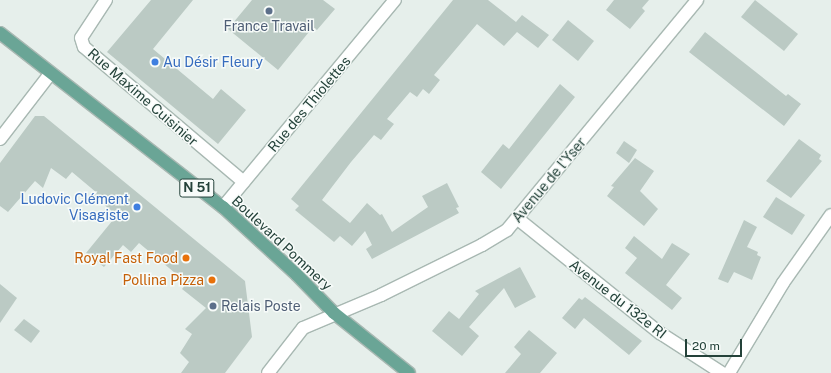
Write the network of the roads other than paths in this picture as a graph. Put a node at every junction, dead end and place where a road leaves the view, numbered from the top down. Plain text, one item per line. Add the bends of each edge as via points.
1 (106, 0) edge
2 (395, 0) edge
3 (697, 0) edge
4 (0, 33) edge
5 (50, 74) junction
6 (0, 139) edge
7 (244, 182) junction
8 (223, 208) junction
9 (831, 214) edge
10 (518, 219) junction
11 (334, 313) junction
12 (268, 373) edge
13 (409, 373) edge
14 (722, 373) edge
15 (729, 373) edge

1 - 7 street, Rue Maxime Cuisinier via 81,38 84,47
2 - 7 street, Rue des Thiolettes
3 - 10 street, Avenue de l'Yser
4 - 5 main road, Boulevard Pommery / N 51
5 - 6 street
5 - 8 main road, Boulevard Pommery / N 51
7 - 8 street, Rue des Thiolettes
8 - 11 main road, Boulevard Pommery / N 51 via 297,275
9 - 15 street via 783,283
10 - 11 street, Avenue de l'Yser via 507,230 482,245 371,300
10 - 14 street, Avenue du 132e RI via 660,333
11 - 12 street, Avenue de l'Yser via 303,328
11 - 13 main road, Boulevard Pommery / N 51

